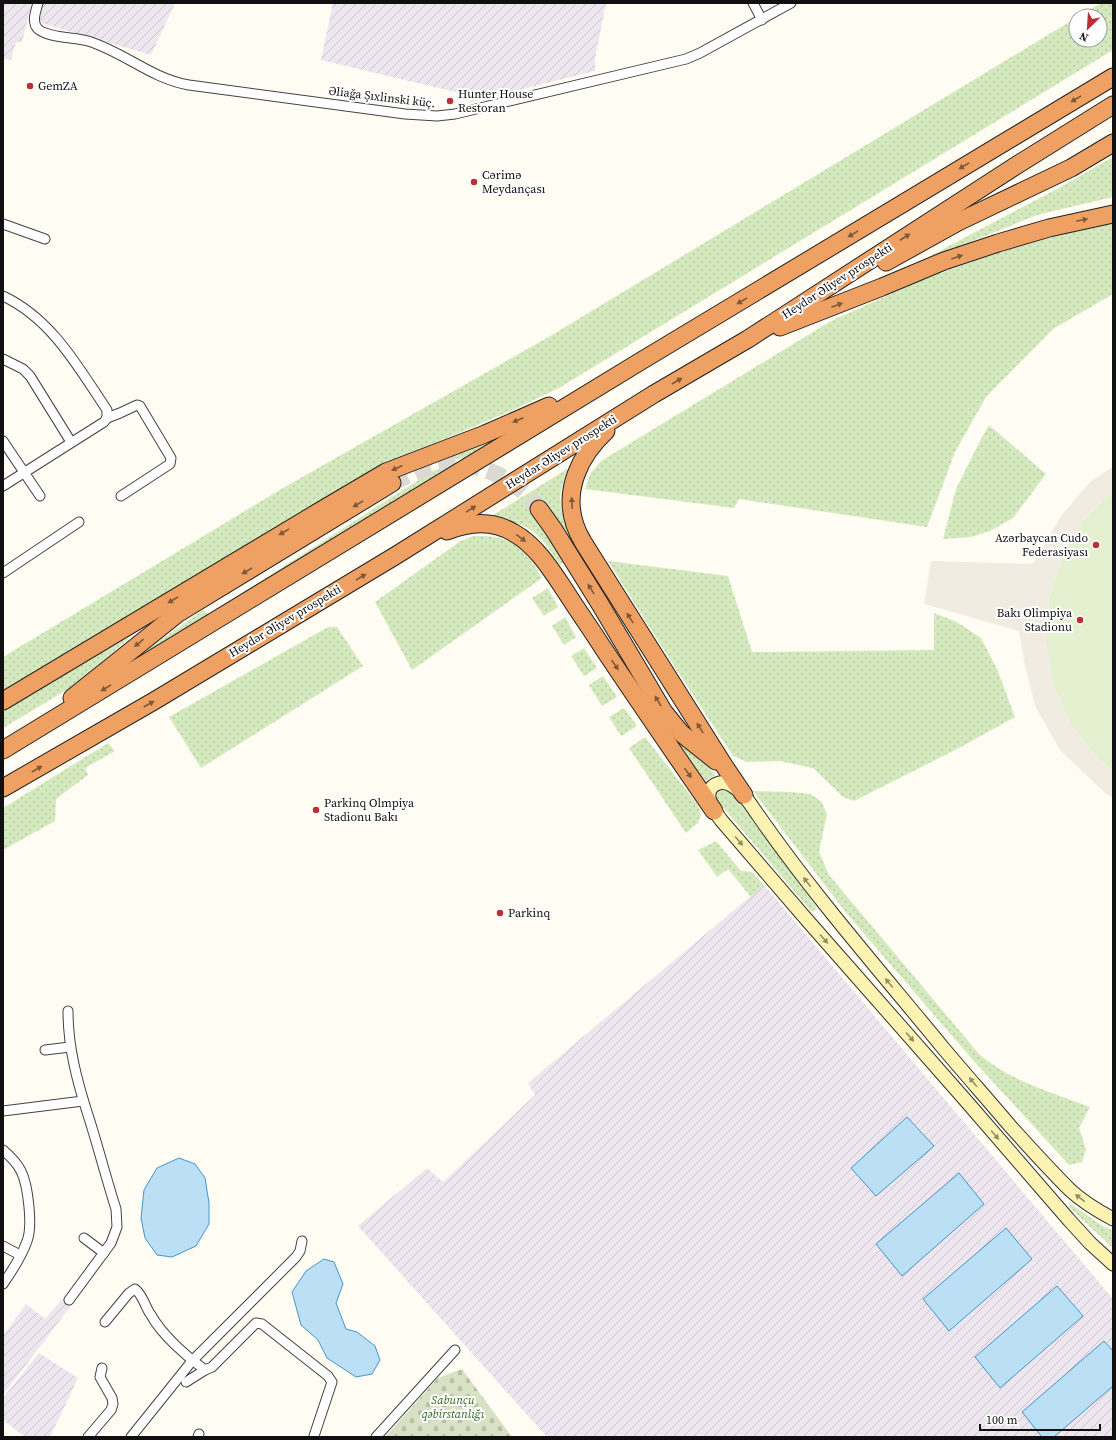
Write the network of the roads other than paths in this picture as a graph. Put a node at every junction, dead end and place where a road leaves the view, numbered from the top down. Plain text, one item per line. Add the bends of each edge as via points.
1 (38, 3) edge
2 (753, 3) edge
3 (791, 3) edge
4 (762, 20) junction
5 (1112, 77) edge
6 (1113, 104) edge
7 (1113, 131) edge
8 (1113, 143) edge
9 (1113, 214) edge
10 (958, 222) junction
11 (3, 224) edge
12 (45, 239) dead end
13 (3, 296) edge
14 (748, 339) junction
15 (3, 358) edge
16 (641, 361) junction
17 (654, 394) junction
18 (108, 418) junction
19 (3, 441) edge
20 (71, 442) junction
21 (25, 472) junction
22 (392, 483) tunnel mouth
23 (3, 486) edge
24 (40, 496) dead end
25 (120, 496) dead end
26 (539, 509) tunnel mouth
27 (79, 522) dead end
28 (395, 556) junction
29 (3, 573) edge
30 (3, 701) edge
31 (3, 750) edge
32 (725, 767) junction
33 (3, 788) edge
34 (744, 795) junction
35 (714, 811) junction
36 (68, 1011) dead end
37 (70, 1047) junction
38 (45, 1050) dead end
39 (83, 1101) junction
40 (3, 1111) edge
41 (3, 1150) edge
42 (1113, 1219) edge
43 (84, 1238) dead end
44 (302, 1241) dead end
45 (3, 1246) edge
46 (104, 1253) junction
47 (20, 1256) junction
48 (1113, 1264) edge
49 (3, 1284) edge
50 (69, 1300) dead end
51 (104, 1322) dead end
52 (455, 1350) dead end
53 (192, 1361) junction
54 (102, 1368) dead end
55 (205, 1370) junction
56 (186, 1382) dead end
57 (314, 1436) dead end
58 (88, 1437) edge
59 (131, 1437) edge
60 (376, 1437) edge

1 - 4 street, Əliağa Şıxlinski küç. via 34,21 40,30 99,45 173,82 427,116 455,114 686,59
2 - 4 street
3 - 4 street, Əliağa Şıxlinski küç.
5 -> 16 highway
14 -> 6 highway, Heydər Əliyev prospekti
7 - 10 highway
8 - 10 highway via 1071,168
14 -> 9 highway via 958,256 1049,228
10 - 14 highway
11 - 12 street
13 - 18 street via 23,306 56,336 107,410
17 -> 14 highway, Heydər Əliyev prospekti
15 - 20 street via 30,376
16 -> 30 highway via 526,417 386,472
16 -> 31 highway
28 -> 17 highway, Heydər Əliyev prospekti
32 -> 17 highway via 583,542 575,524 572,504 574,478 590,448 610,428
18 - 20 street
18 - 25 street via 134,406 140,406 171,458 170,464
19 - 21 street
20 - 21 street
21 - 23 street
21 - 24 street
22 -> 31 highway via 177,614
32 -> 26 highway via 673,725
27 - 29 street
33 -> 28 highway, Heydər Əliyev prospekti via 154,701
28 -> 35 highway via 447,531 471,523 500,527 514,532 523,539 552,572
32 - 34 highway
34 - 35 main road via 729,784 717,783 709,793
42 -> 34 main road via 1071,1191 984,1096 833,915
35 -> 48 main road via 1090,1244
36 - 37 street
37 - 38 street
37 - 39 street
39 - 40 street
39 - 46 street via 116,1209 115,1235
41 - 47 street via 21,1171 28,1202 28,1240
43 - 46 street
44 - 53 street via 300,1250 292,1261
45 - 47 street
46 - 50 street
47 - 49 street
51 - 53 street via 135,1289 160,1329
52 - 60 street
53 - 55 street
53 - 59 street
54 - 58 street via 100,1377 113,1404 111,1410
55 - 56 street
55 - 57 street via 212,1367 256,1323 262,1324 328,1376 332,1382

